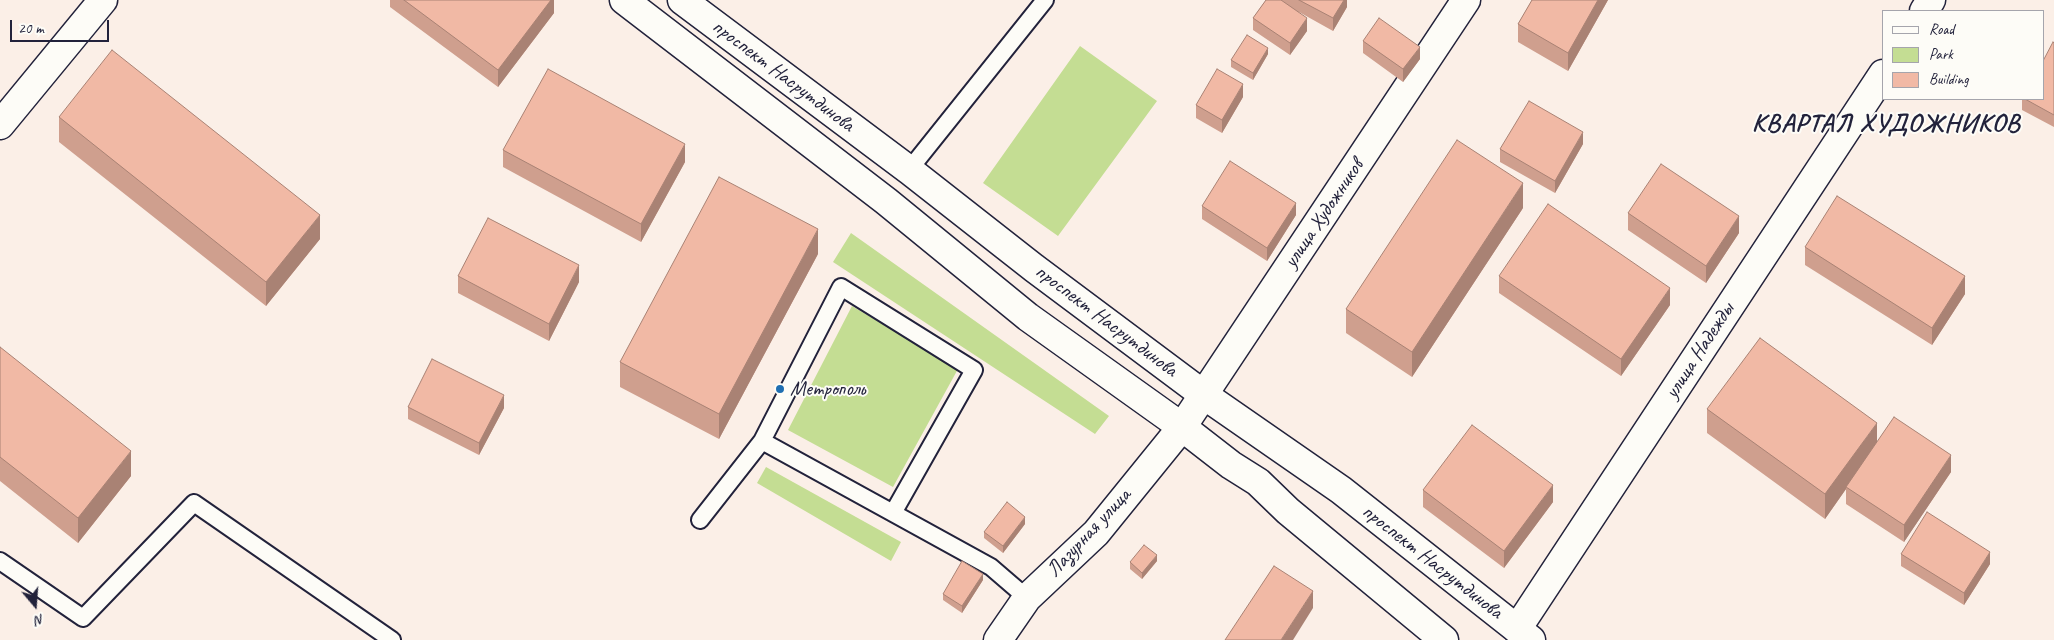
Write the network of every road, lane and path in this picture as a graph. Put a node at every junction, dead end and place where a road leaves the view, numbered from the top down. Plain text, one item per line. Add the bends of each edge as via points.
1 (103, 0) edge
2 (624, 0) edge
3 (682, 0) edge
4 (1045, 0) edge
5 (1466, 0) edge
6 (1882, 76) edge
7 (0, 125) edge
8 (909, 170) junction
9 (1204, 395) junction
10 (1182, 427) junction
11 (762, 442) junction
12 (893, 513) junction
13 (700, 520) dead end
14 (0, 561) edge
15 (1027, 598) junction
16 (1524, 634) edge
17 (392, 640) edge
18 (998, 640) edge
19 (1444, 640) edge

1 - 7 main road
2 - 10 main road, проспект Насрутдинова via 886,201 1028,317
3 - 8 main road, проспект Насрутдинова
4 - 8 lane
5 - 9 main road, улица Художников
6 - 16 main road, улица Надежды
8 - 9 main road, проспект Насрутдинова
9 - 10 main road, улица Художников
9 - 16 main road, проспект Насрутдинова via 1341,490
10 - 15 main road, Лазурная улица via 1096,533
10 - 19 main road, проспект Насрутдинова via 1258,482 1288,511
11 - 12 lane
11 - 12 lane via 841,287 974,370
11 - 13 lane
12 - 15 lane via 991,567
14 - 17 lane via 83,618 194,503
15 - 18 main road, Лазурная улица

